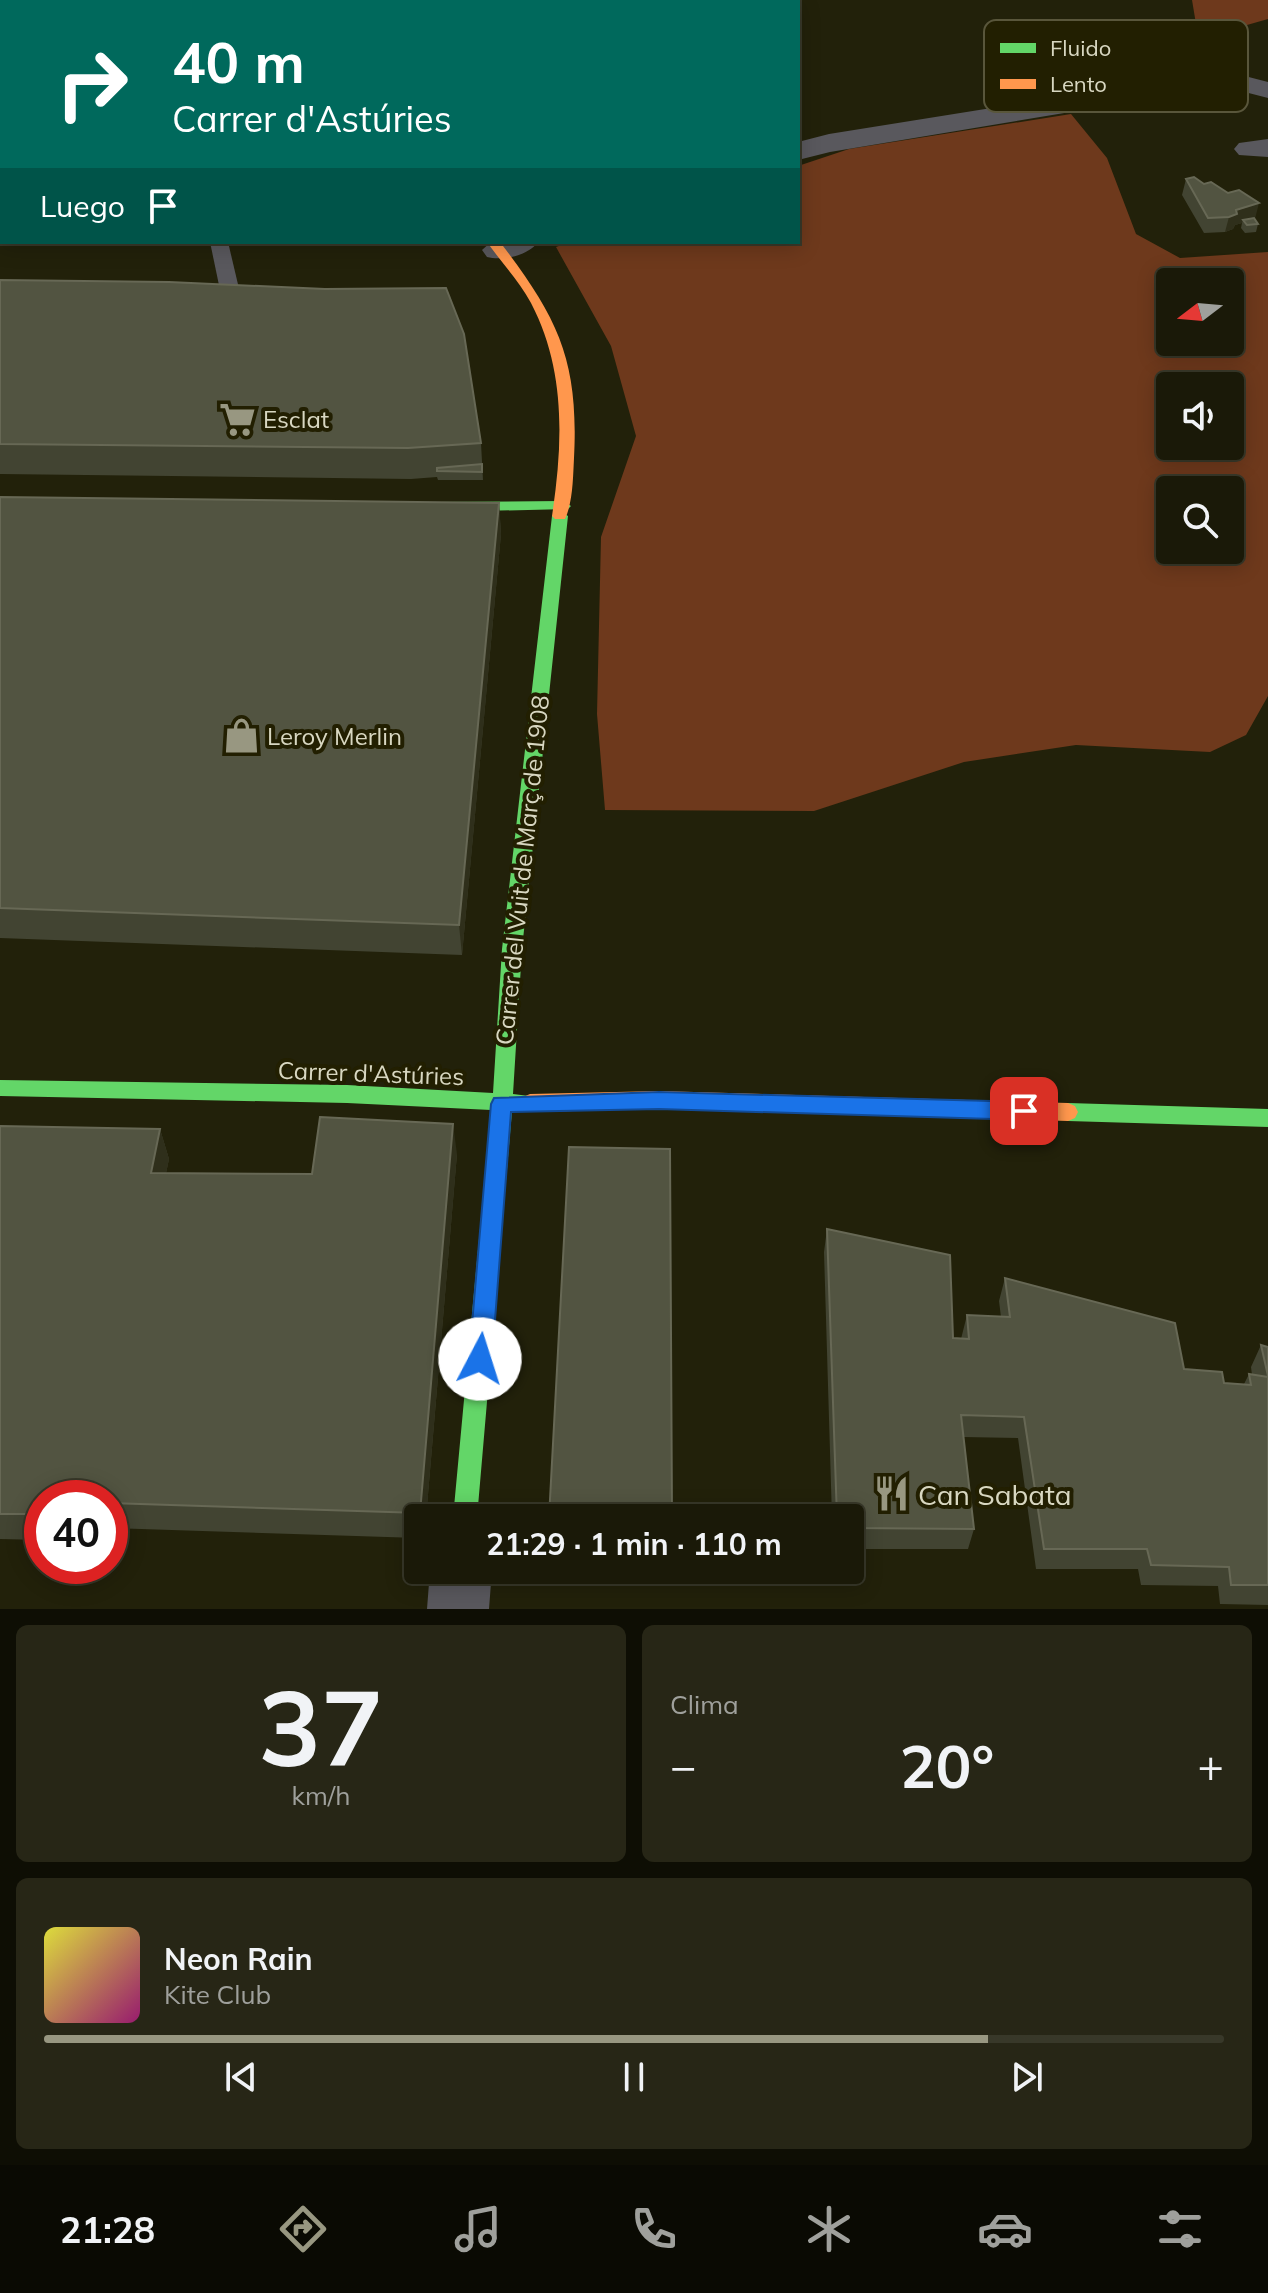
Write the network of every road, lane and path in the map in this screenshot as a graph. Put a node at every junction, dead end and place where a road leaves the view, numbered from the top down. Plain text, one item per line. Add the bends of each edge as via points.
1 (1248, 85) edge
2 (1268, 90) edge
3 (1019, 112) edge
4 (800, 150) edge
5 (219, 244) edge
6 (504, 245) edge
7 (235, 314) edge
8 (563, 506) junction
9 (421, 507) edge
10 (0, 1088) edge
11 (502, 1104) junction
12 (1268, 1118) edge
13 (466, 1504) edge
14 (460, 1584) edge
15 (458, 1609) edge

1 - 2 street
3 - 4 street
5 - 7 lane
6 - 8 street, Carrer del Vuit de Març de 1908 via 562,357 569,404
8 - 9 street
8 - 11 street, Carrer del Vuit de Març de 1908 via 512,949
10 - 11 street, Carrer d'Astúries via 347,1094
11 - 12 street, Carrer d'Astúries via 659,1100
11 - 13 street, Carrer del Vuit de Març de 1908
14 - 15 street

